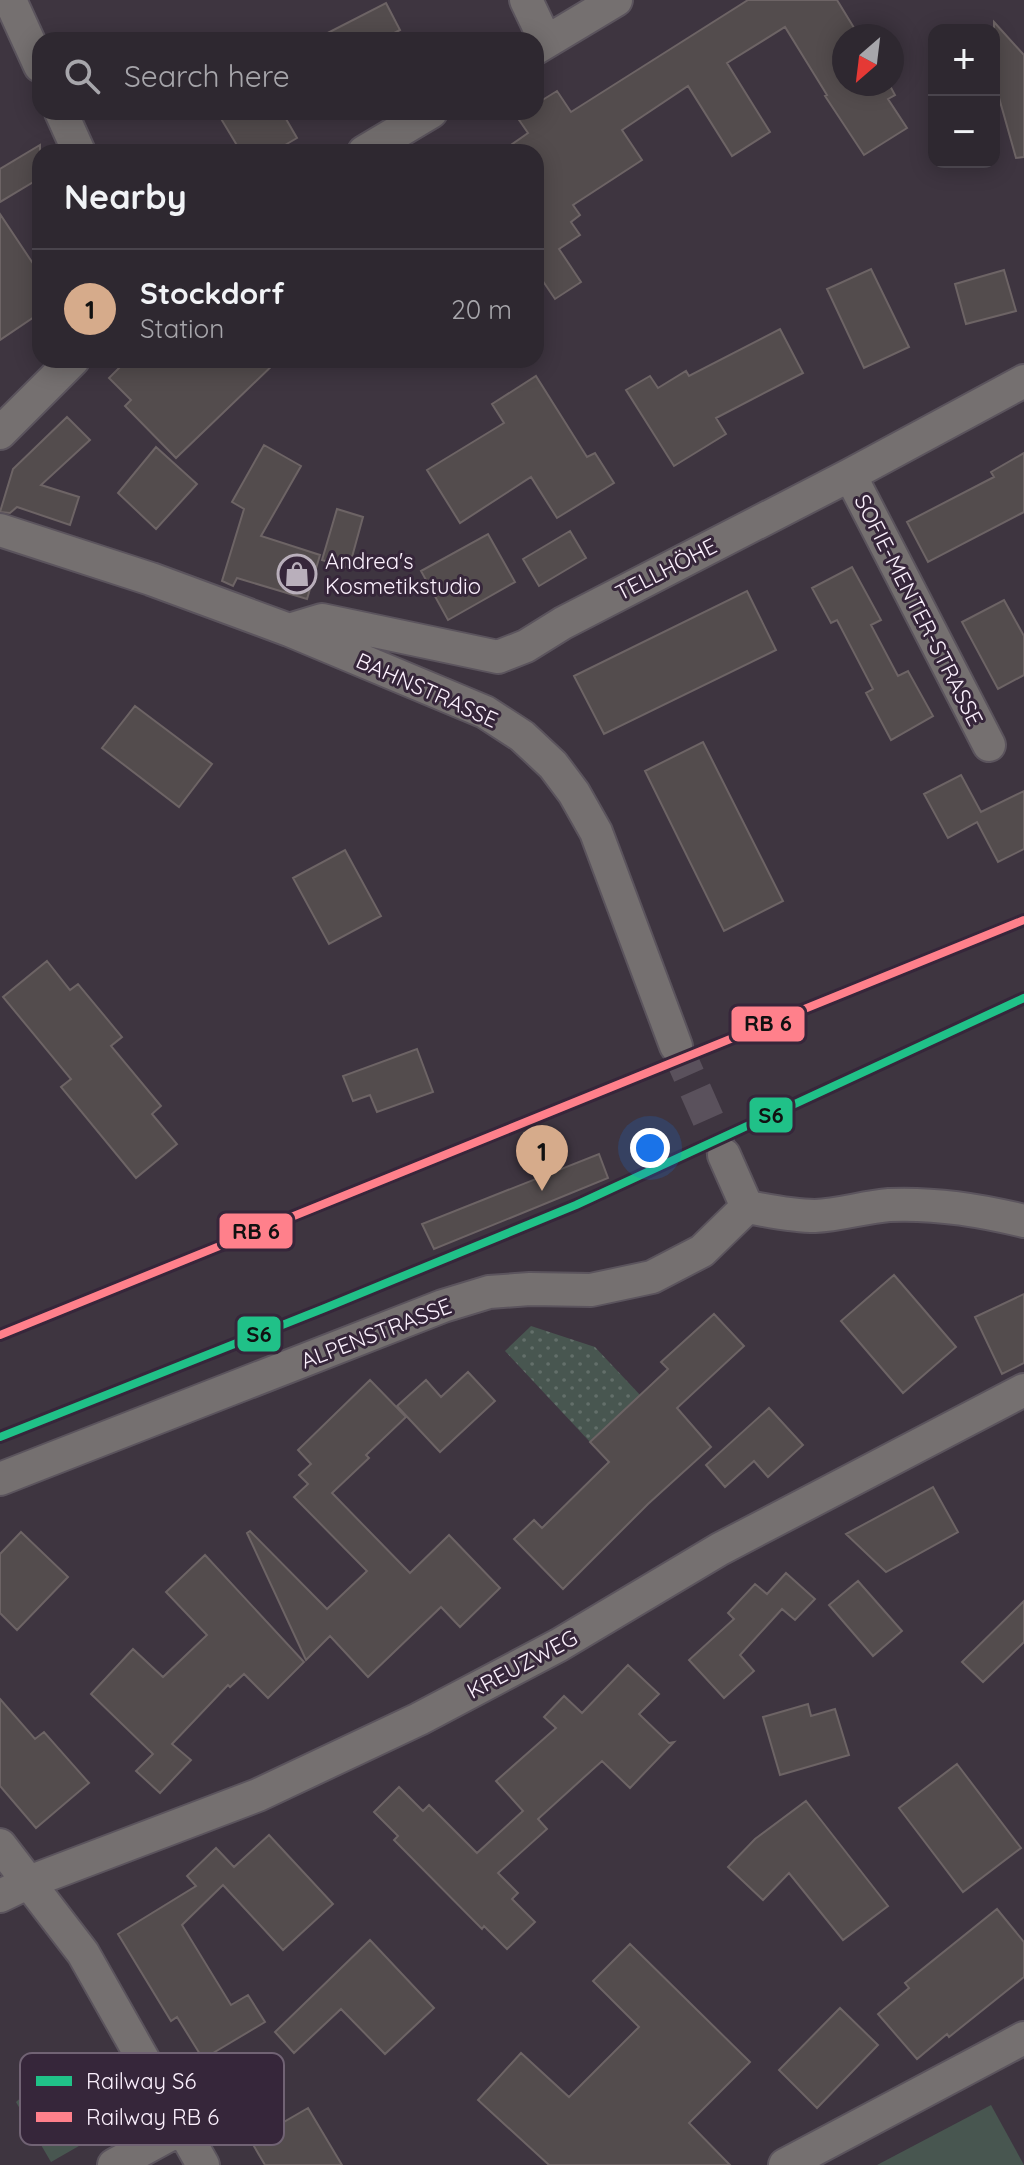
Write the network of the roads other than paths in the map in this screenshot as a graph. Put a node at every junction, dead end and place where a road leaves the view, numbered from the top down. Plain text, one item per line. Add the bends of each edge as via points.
1 (10, 0) edge
2 (526, 0) edge
3 (616, 0) edge
4 (537, 32) edge
5 (544, 43) edge
6 (32, 48) edge
7 (65, 120) edge
8 (418, 120) edge
9 (75, 144) edge
10 (377, 144) edge
11 (65, 368) edge
12 (1024, 381) edge
13 (0, 433) edge
14 (850, 475) junction
15 (0, 530) edge
16 (289, 630) junction
17 (989, 745) dead end
18 (676, 1046) tunnel mouth
19 (724, 1155) tunnel mouth
20 (747, 1207) junction
21 (1024, 1221) edge
22 (1024, 1390) edge
23 (0, 1479) edge
24 (0, 1845) edge
25 (14, 1889) edge
26 (1024, 2038) edge
27 (140, 2053) edge
28 (151, 2145) edge
29 (192, 2145) edge
30 (114, 2165) edge
31 (203, 2165) edge
32 (785, 2165) edge

1 - 6 street
2 - 4 street
3 - 5 street
7 - 9 street
8 - 10 street
11 - 13 street
12 - 14 street, TELLHÖHE
14 - 16 street, TELLHÖHE via 498,657 322,620
14 - 17 street, SOFIE-MENTER-STRASSE
15 - 16 street, BAHNSTRASSE
16 - 18 street, BAHNSTRASSE via 485,712 553,765 596,832
19 - 20 street
20 - 21 street via 818,1216 888,1205 922,1206 978,1210
20 - 23 street, ALPENSTRASSE via 702,1251 652,1277 591,1290 489,1292 443,1306
22 - 25 street, KREUZWEG via 720,1549 559,1645 419,1719 258,1795
24 - 25 street
25 - 27 street via 83,1953
26 - 32 street
28 - 30 street
29 - 31 street

